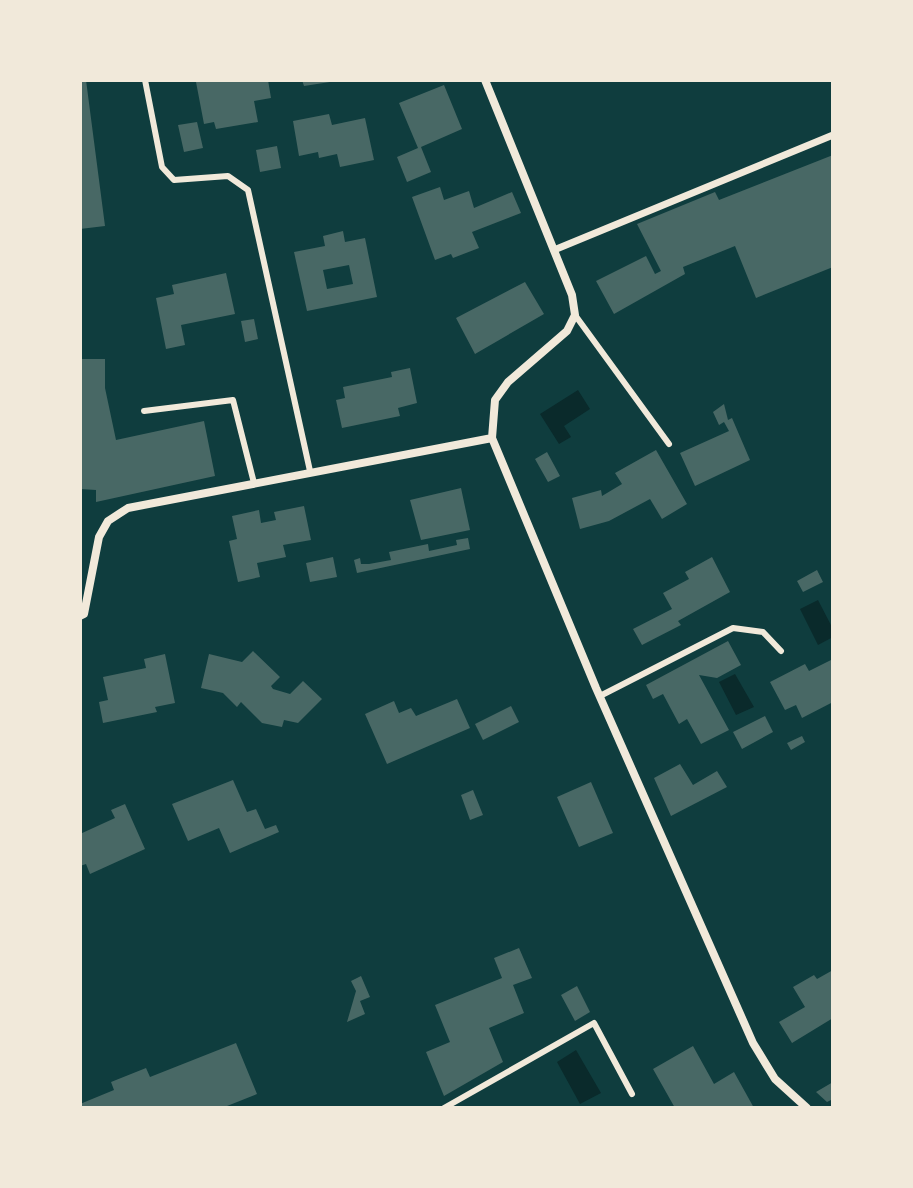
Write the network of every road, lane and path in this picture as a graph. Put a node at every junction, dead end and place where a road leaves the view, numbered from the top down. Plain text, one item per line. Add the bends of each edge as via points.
1 (145, 80) edge
2 (485, 80) edge
3 (833, 135) edge
4 (554, 250) junction
5 (575, 315) junction
6 (144, 411) dead end
7 (492, 438) junction
8 (669, 444) dead end
9 (310, 471) junction
10 (254, 483) junction
11 (80, 616) edge
12 (781, 651) dead end
13 (600, 696) junction
14 (632, 1094) dead end
15 (444, 1108) edge
16 (807, 1108) edge

1 - 9 lane via 162,167 174,180 228,176 248,190
2 - 4 street
3 - 4 street
4 - 5 street
5 - 7 street via 567,331 508,382 495,400
5 - 8 lane
6 - 10 lane via 233,400
7 - 9 street
7 - 13 street
9 - 10 street
10 - 11 street via 128,508 108,521 99,537
12 - 13 lane via 763,632 733,628
13 - 16 street via 753,1043 775,1079
14 - 15 lane via 594,1023

